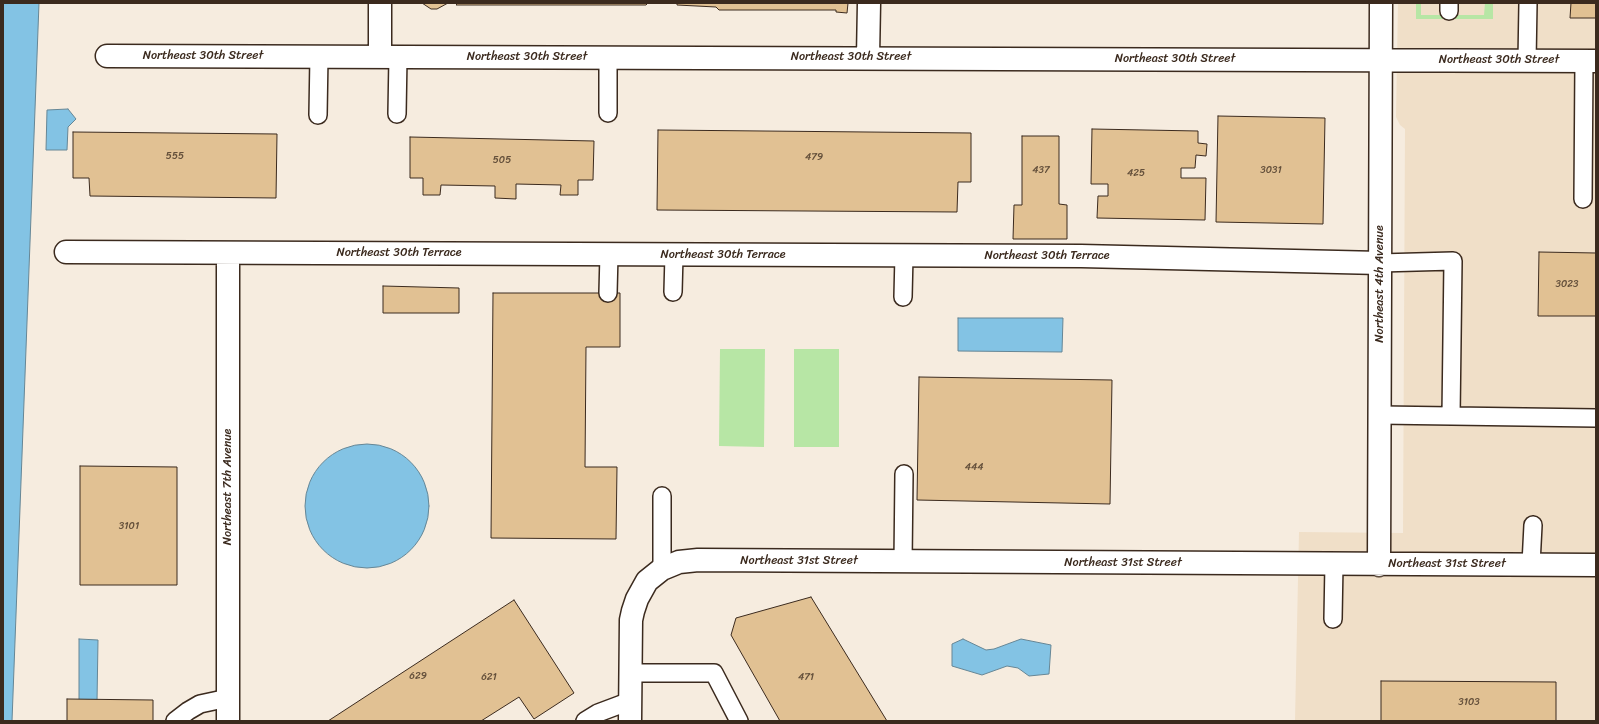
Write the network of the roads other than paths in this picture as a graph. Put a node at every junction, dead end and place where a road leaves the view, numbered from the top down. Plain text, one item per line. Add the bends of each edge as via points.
1 (380, 3) edge
2 (869, 3) edge
3 (1381, 3) edge
4 (1528, 3) edge
5 (107, 56) dead end
6 (319, 56) junction
7 (608, 56) junction
8 (389, 57) junction
9 (868, 57) junction
10 (1381, 60) junction
11 (1527, 61) junction
12 (1590, 61) edge
13 (608, 113) dead end
14 (397, 114) dead end
15 (318, 115) dead end
16 (1590, 167) edge
17 (1583, 199) dead end
18 (66, 252) dead end
19 (228, 253) junction
20 (609, 254) junction
21 (674, 255) junction
22 (904, 255) junction
23 (1380, 262) junction
24 (673, 292) dead end
25 (608, 293) dead end
26 (903, 297) dead end
27 (1380, 415) junction
28 (1451, 416) junction
29 (1596, 418) edge
30 (904, 474) dead end
31 (662, 496) dead end
32 (1533, 524) dead end
33 (903, 562) junction
34 (1334, 564) junction
35 (1531, 564) junction
36 (1379, 565) junction
37 (1596, 566) edge
38 (658, 572) junction
39 (1333, 619) dead end
40 (630, 673) junction
41 (228, 698) junction
42 (630, 711) edge
43 (175, 721) edge
44 (228, 721) edge
45 (585, 721) edge
46 (738, 721) edge

1 - 8 street
2 - 9 street
3 - 10 street, Northeast 4th Avenue
4 - 11 lane
5 - 6 street, Northeast 30th Street
6 - 8 street, Northeast 30th Street
6 - 15 lane
7 - 8 street, Northeast 30th Street
7 - 9 street, Northeast 30th Street
7 - 13 lane
8 - 14 lane
9 - 10 street, Northeast 30th Street
10 - 11 street, Northeast 30th Street
10 - 23 street, Northeast 4th Avenue
11 - 12 street, Northeast 30th Street
12 - 16 lane
16 - 17 lane
18 - 19 street, Northeast 30th Terrace
19 - 20 street, Northeast 30th Terrace
19 - 41 street, Northeast 7th Avenue
20 - 21 street, Northeast 30th Terrace
20 - 25 lane
21 - 22 street, Northeast 30th Terrace
21 - 24 lane
22 - 23 street, Northeast 30th Terrace
22 - 26 lane
23 - 27 street, Northeast 4th Avenue
23 - 28 lane via 1453,261
27 - 28 lane
27 - 36 street, Northeast 4th Avenue
28 - 29 lane
30 - 33 lane
31 - 38 lane
32 - 35 lane
33 - 34 street, Northeast 31st Street
33 - 38 street, Northeast 31st Street via 698,560 679,562
34 - 36 street, Northeast 31st Street
34 - 39 lane
35 - 36 street, Northeast 31st Street
35 - 37 street, Northeast 31st Street
38 - 40 street via 642,588 633,611
40 - 42 street
40 - 46 lane via 714,673
41 - 43 lane via 200,704
41 - 44 street, Northeast 7th Avenue
42 - 45 lane via 598,713

